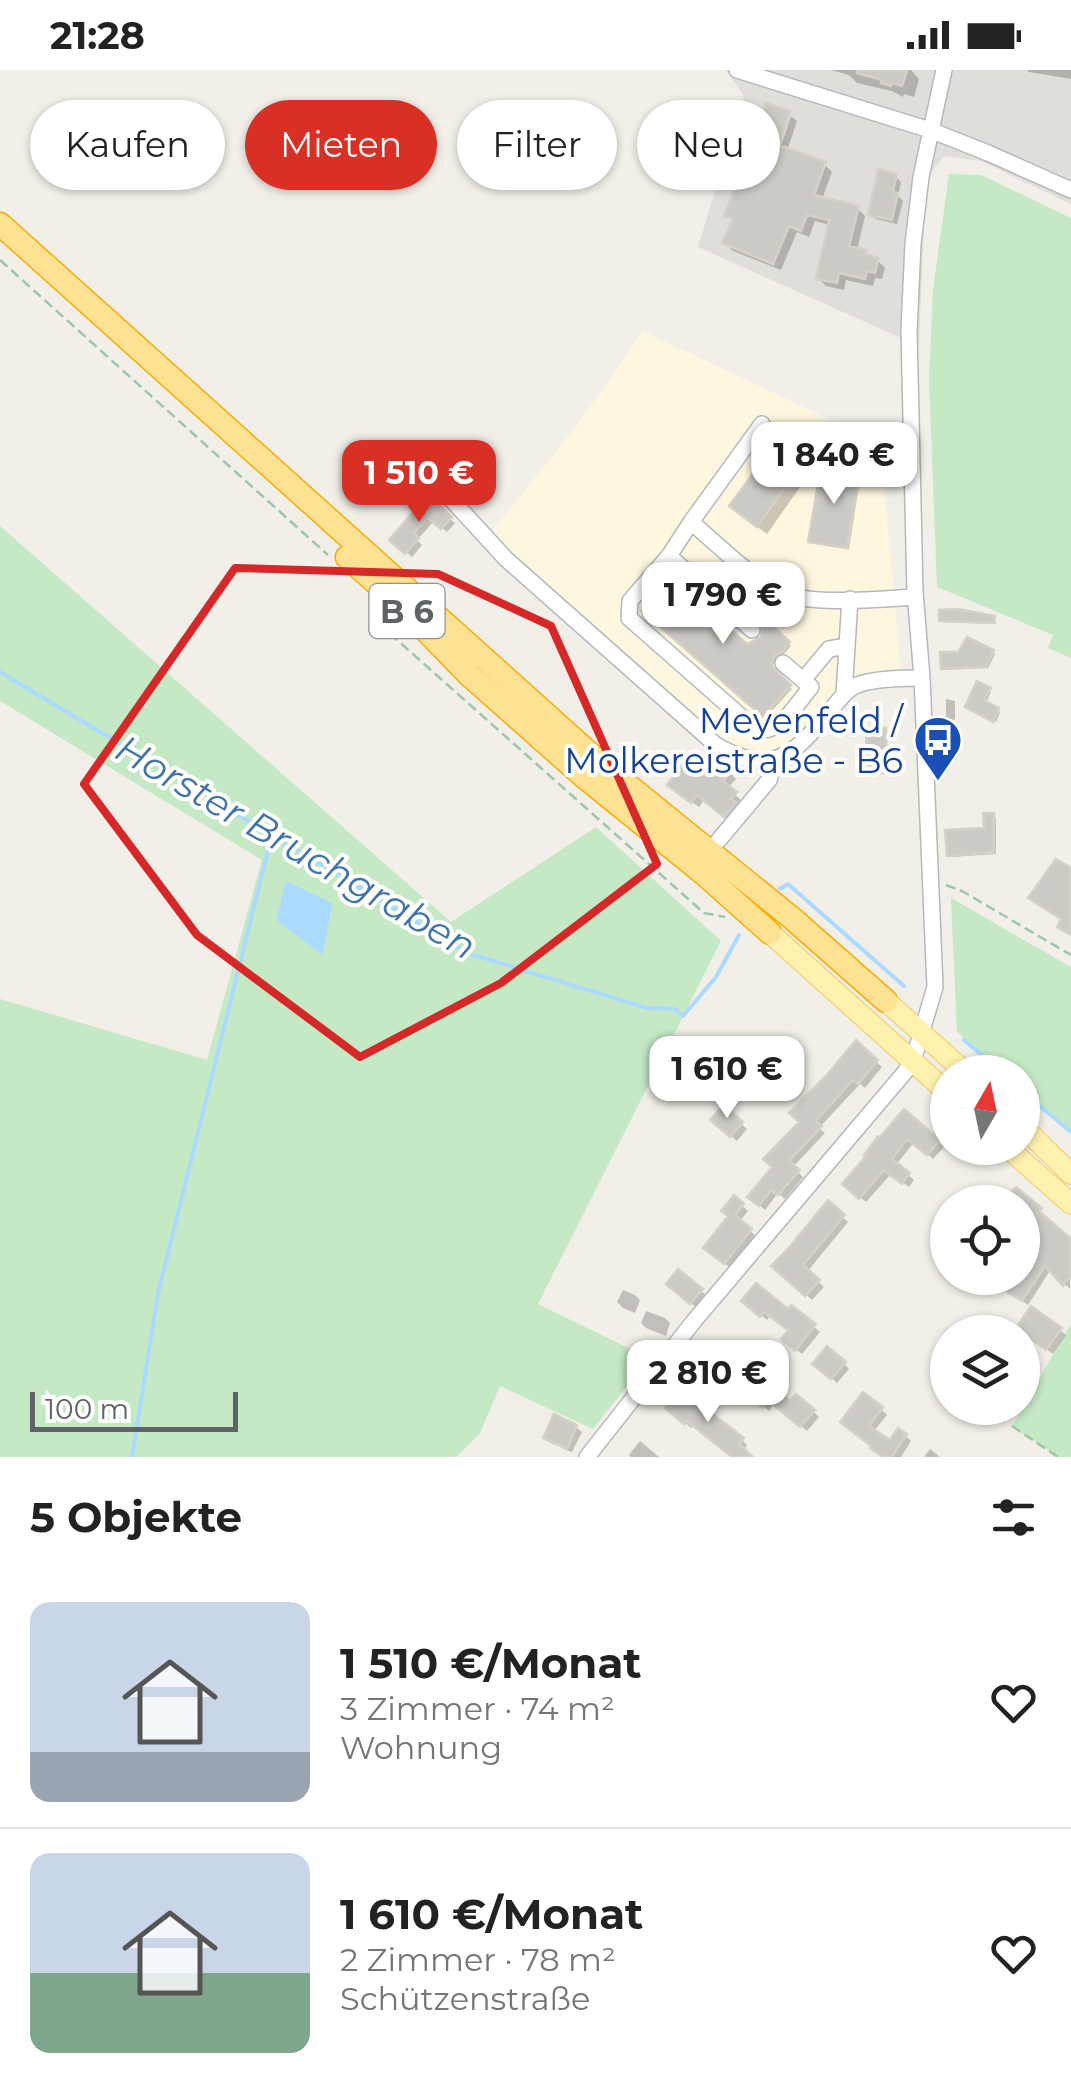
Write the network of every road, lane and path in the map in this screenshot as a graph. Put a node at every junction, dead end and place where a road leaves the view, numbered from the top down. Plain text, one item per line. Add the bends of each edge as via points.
1 (737, 70) edge
2 (944, 70) edge
3 (930, 130) junction
4 (1071, 190) edge
5 (0, 224) edge
6 (0, 242) edge
7 (762, 424) dead end
8 (405, 449) dead end
9 (691, 522) junction
10 (669, 556) junction
11 (915, 597) junction
12 (850, 600) junction
13 (752, 630) dead end
14 (847, 646) junction
15 (784, 663) dead end
16 (922, 678) junction
17 (803, 680) junction
18 (844, 694) junction
19 (774, 758) junction
20 (718, 841) dead end
21 (931, 885) junction
22 (770, 934) joint
23 (1071, 954) edge
24 (886, 1001) joint
25 (922, 1033) junction
26 (946, 1055) edge
27 (913, 1060) junction
28 (930, 1076) edge
29 (1040, 1144) edge
30 (1027, 1165) edge
31 (1071, 1174) edge
32 (1071, 1204) edge
33 (1012, 1426) dead end
34 (586, 1457) edge
35 (1058, 1457) edge

1 - 3 street
2 - 3 street
3 - 4 street
3 - 11 street via 910,292
5 - 24 highway, B 6 via 597,760
6 - 22 highway, B 6 via 498,701
7 - 9 street
8 - 19 street via 506,559 716,745 754,761
9 - 10 street
9 - 12 street via 769,587 802,598
10 - 13 street
10 - 17 street via 630,601 629,618 763,732 775,729 811,687
11 - 12 street
11 - 16 street
12 - 14 street
14 - 17 street via 829,649
14 - 18 street
15 - 17 street
16 - 18 street via 857,684
16 - 21 street
18 - 19 street via 795,750
19 - 20 street via 769,780
21 - 23 path via 962,891
21 - 25 street via 935,987
22 - 27 main road, B 6
24 - 25 main road, B 6
25 - 26 main road, B 6
25 - 27 street
27 - 28 main road, B 6
27 - 34 street
29 - 31 main road
30 - 32 main road
33 - 35 path

